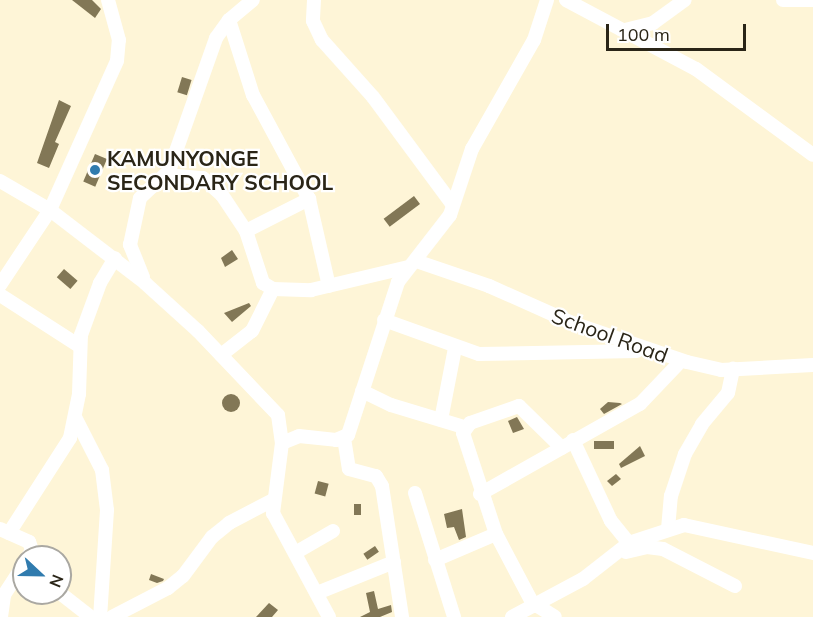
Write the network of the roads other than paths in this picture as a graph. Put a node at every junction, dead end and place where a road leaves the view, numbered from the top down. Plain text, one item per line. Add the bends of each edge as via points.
1 (108, 0) edge
2 (253, 0) edge
3 (314, 0) edge
4 (547, 0) edge
5 (566, 0) edge
6 (685, 0) edge
7 (783, 0) edge
8 (813, 0) edge
9 (229, 20) junction
10 (625, 30) junction
11 (813, 155) edge
12 (167, 175) junction
13 (0, 181) edge
14 (309, 200) junction
15 (453, 205) junction
16 (50, 210) junction
17 (246, 231) junction
18 (115, 258) junction
19 (412, 264) junction
20 (146, 283) junction
21 (0, 285) edge
22 (329, 286) junction
23 (273, 289) junction
24 (0, 295) edge
25 (384, 320) junction
26 (78, 345) junction
27 (455, 348) junction
28 (649, 350) junction
29 (221, 355) junction
30 (681, 361) junction
31 (813, 365) edge
32 (734, 369) junction
33 (362, 391) junction
34 (76, 419) junction
35 (441, 420) junction
36 (464, 427) junction
37 (344, 438) junction
38 (282, 442) junction
39 (568, 444) junction
40 (415, 493) dead end
41 (480, 495) junction
42 (273, 500) junction
43 (668, 529) junction
44 (5, 531) edge
45 (333, 531) dead end
46 (496, 534) junction
47 (629, 543) junction
48 (30, 545) edge
49 (813, 553) edge
50 (295, 554) junction
51 (613, 555) junction
52 (435, 560) junction
53 (394, 562) junction
54 (735, 586) dead end
55 (12, 590) edge
56 (317, 593) junction
57 (72, 602) edge
58 (535, 605) junction
59 (1, 617) edge
60 (91, 617) edge
61 (100, 617) edge
62 (112, 617) edge
63 (329, 617) edge
64 (402, 617) edge
65 (454, 617) edge
66 (512, 617) edge
67 (555, 617) edge

1 - 16 street via 119,40 117,61
2 - 9 street
3 - 15 street via 313,21 322,40 373,98
4 - 15 street via 534,40 472,149
5 - 10 street
6 - 10 street via 653,23
7 - 8 street
9 - 12 street via 208,55
9 - 14 street via 253,95
10 - 11 street via 696,69
12 - 17 street via 203,178 212,184
12 - 20 street via 144,193 135,215 130,245
13 - 16 street
14 - 17 street
14 - 22 street
15 - 19 street
16 - 18 street
16 - 21 street
17 - 23 street via 257,274
18 - 20 street
18 - 26 street via 96,290
19 - 22 street
19 - 25 street via 398,282
19 - 28 street, School Road
20 - 29 street
22 - 23 street
23 - 29 street via 252,331
24 - 26 street
25 - 27 street
25 - 33 street
26 - 34 street
27 - 28 street via 479,354 524,355
27 - 35 street
28 - 30 street, School Road
29 - 38 street via 278,415
30 - 32 street, School Road
30 - 39 street via 640,404
31 - 32 street, School Road
32 - 43 street via 728,393 702,424 685,454 671,496
33 - 35 street
33 - 37 street via 351,429
34 - 44 street via 59,458
34 - 61 street via 102,470 107,510
35 - 36 street
36 - 39 street via 519,406
36 - 41 street via 463,441
37 - 38 street via 299,435
37 - 53 street via 349,469 376,476 382,486
38 - 42 street
39 - 41 street
39 - 47 street via 611,521
40 - 52 street
41 - 46 street
42 - 50 street via 278,525
42 - 62 street via 229,523 212,537 183,576 168,588
43 - 47 street
43 - 49 street via 701,526
44 - 48 street
45 - 50 street
46 - 52 street
46 - 58 street
47 - 51 street
50 - 56 street
51 - 54 street via 655,547
51 - 58 street via 583,579
52 - 65 street
53 - 56 street
53 - 64 street
55 - 59 street via 0,605
56 - 63 street
57 - 60 street
58 - 66 street
58 - 67 street

